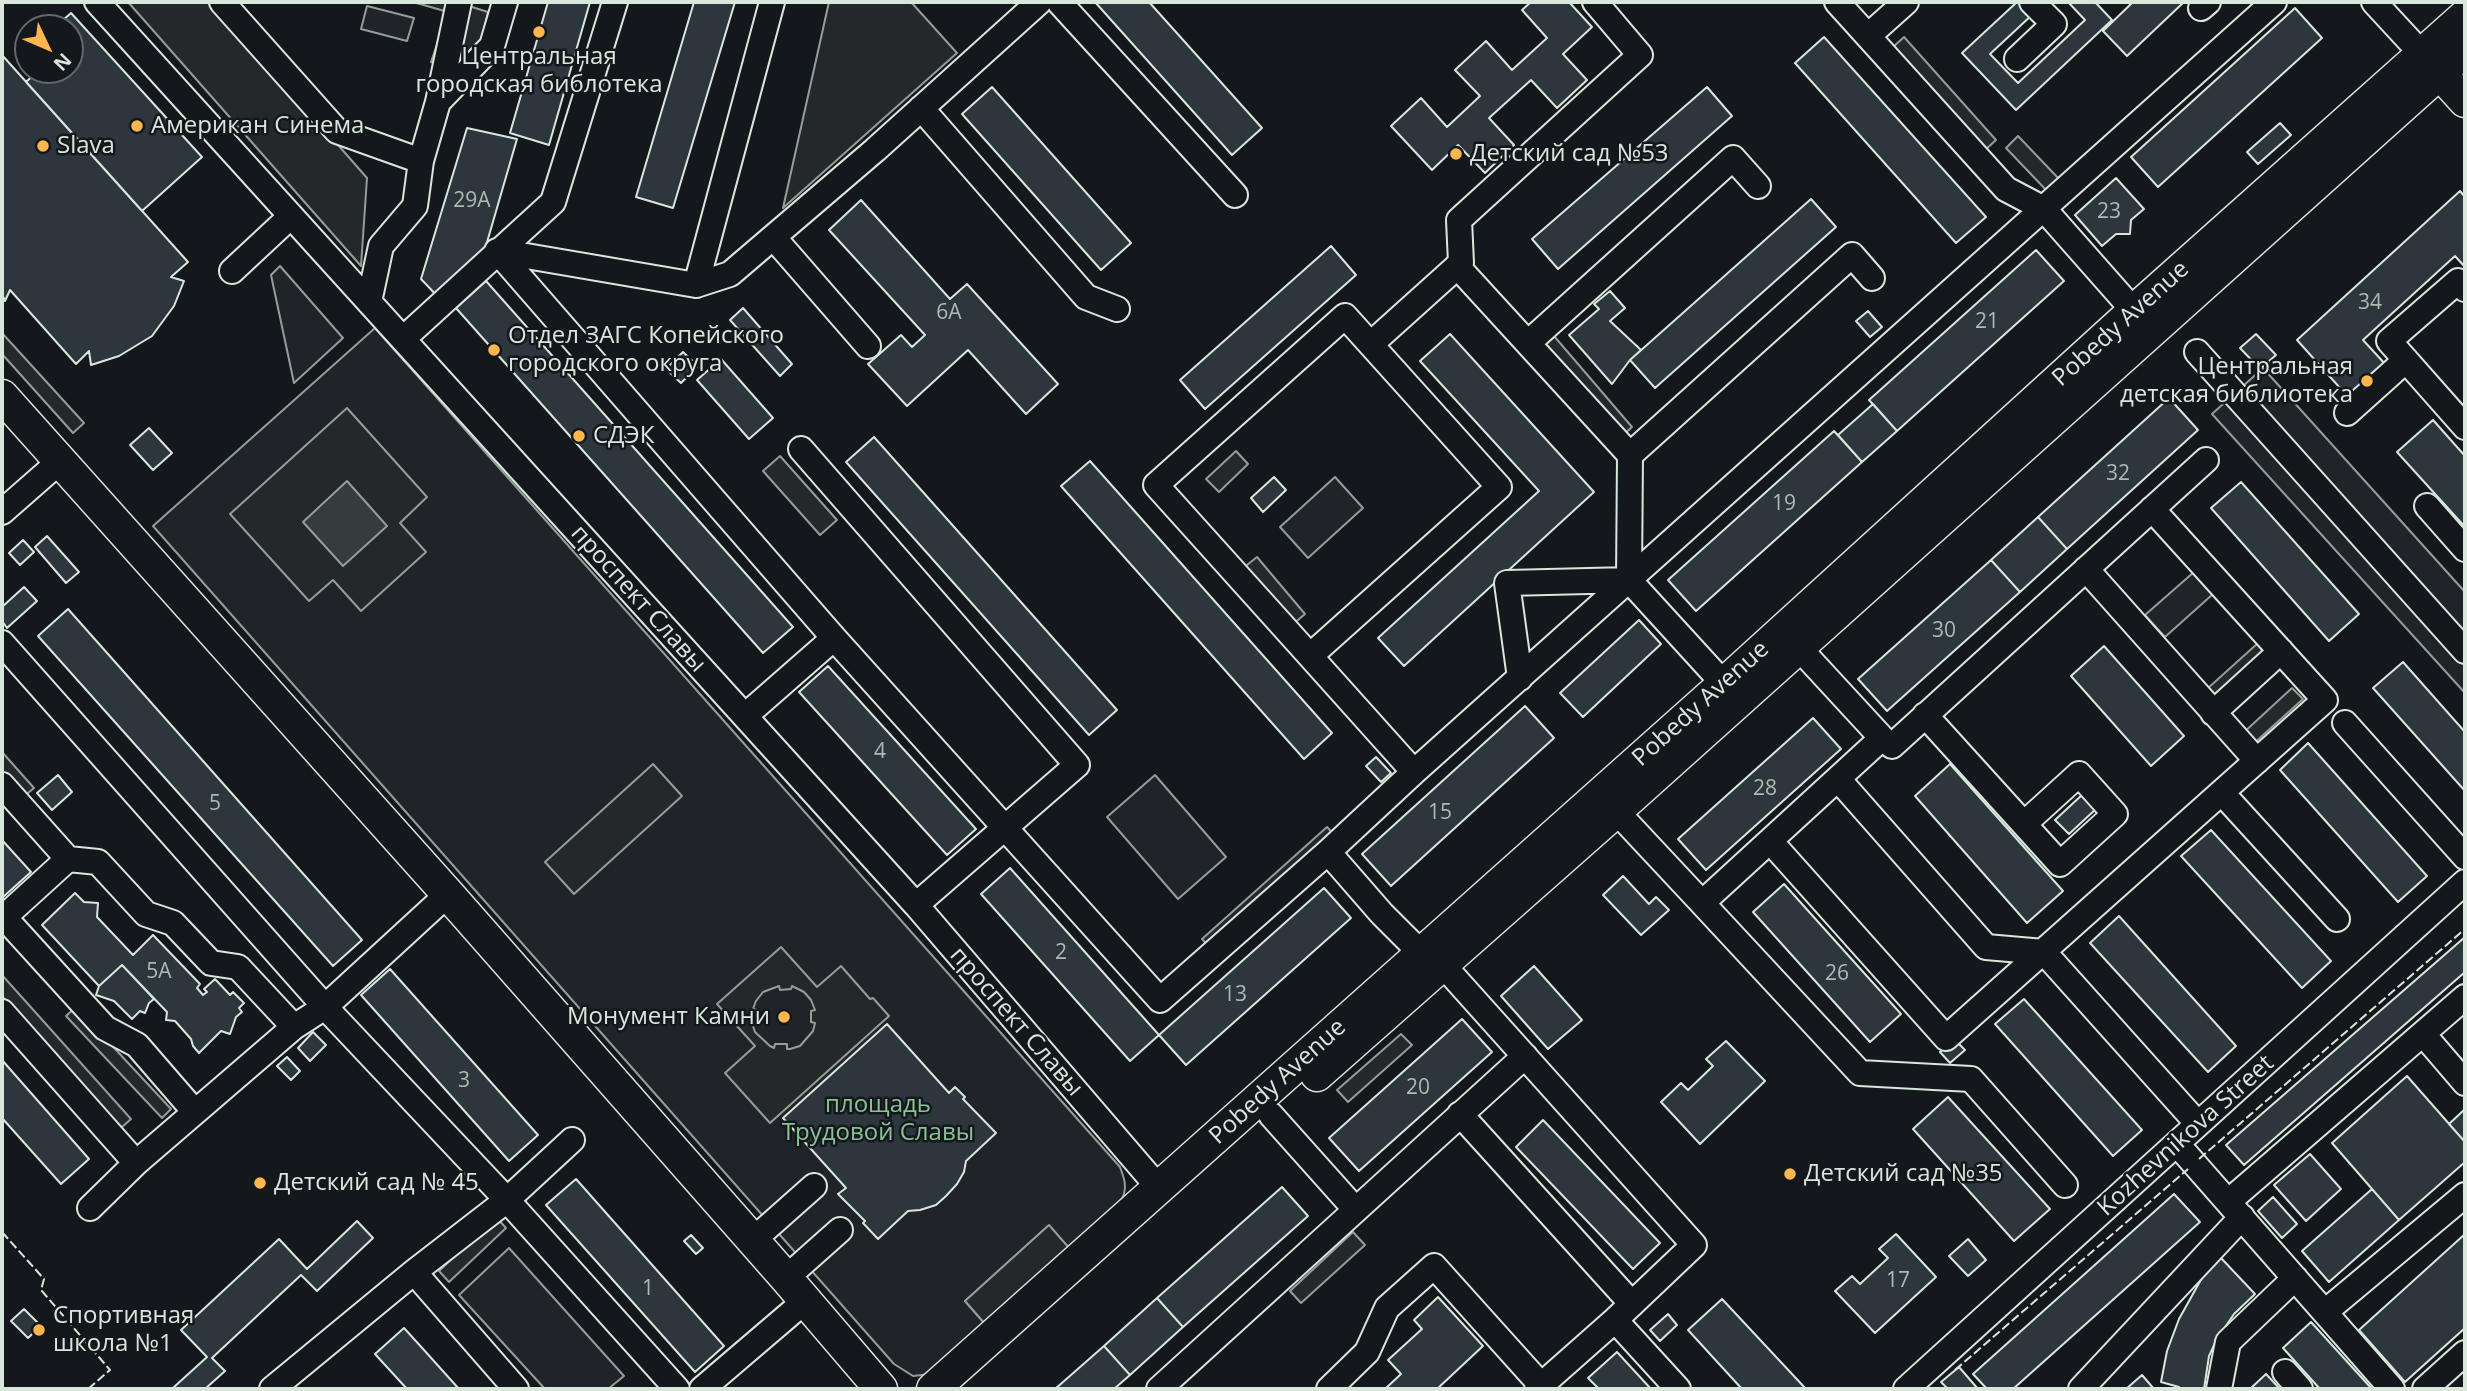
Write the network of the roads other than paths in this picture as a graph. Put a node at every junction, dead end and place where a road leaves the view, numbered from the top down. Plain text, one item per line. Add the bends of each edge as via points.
1 (97, 2) edge
2 (222, 2) edge
3 (459, 2) edge
4 (505, 2) edge
5 (615, 2) edge
6 (772, 2) edge
7 (1039, 2) edge
8 (1059, 2) edge
9 (1595, 2) edge
10 (1837, 2) edge
11 (1906, 2) edge
12 (2032, 2) edge
13 (2274, 2) edge
14 (2374, 2) edge
15 (2465, 16) edge
16 (1868, 36) junction
17 (2465, 50) edge
18 (2017, 59) dead end
19 (2431, 63) junction
20 (2465, 101) edge
21 (438, 102) junction
22 (921, 108) junction
23 (421, 161) junction
24 (1758, 186) dead end
25 (1234, 195) dead end
26 (2044, 209) junction
27 (291, 216) junction
28 (774, 238) junction
29 (497, 251) junction
30 (1457, 266) junction
31 (232, 271) dead end
32 (1872, 278) dead end
33 (696, 285) junction
34 (2465, 289) edge
35 (369, 302) junction
36 (1117, 309) dead end
37 (2134, 311) junction
38 (403, 339) junction
39 (1528, 343) junction
40 (1371, 344) junction
41 (868, 346) dead end
42 (2197, 352) dead end
43 (2406, 360) junction
44 (2, 396) edge
45 (2347, 413) dead end
46 (2465, 427) edge
47 (801, 449) dead end
48 (1630, 455) junction
49 (2206, 460) dead end
50 (60, 461) junction
51 (2427, 506) dead end
52 (2152, 509) junction
53 (2, 512) edge
54 (2465, 549) edge
55 (2086, 569) junction
56 (1629, 580) junction
57 (834, 638) junction
58 (2, 643) edge
59 (1799, 648) junction
60 (2281, 651) junction
61 (2465, 651) edge
62 (1310, 656) junction
63 (1520, 678) junction
64 (1724, 684) junction
65 (2213, 713) junction
66 (1925, 715) junction
67 (745, 716) junction
68 (2345, 723) dead end
69 (1882, 738) junction
70 (2257, 761) junction
71 (1414, 772) junction
72 (1838, 779) junction
73 (2, 785) edge
74 (2221, 793) junction
75 (1616, 811) junction
76 (2024, 824) dead end
77 (1005, 827) junction
78 (1770, 841) junction
79 (1328, 852) junction
80 (2465, 857) edge
81 (68, 859) junction
82 (2465, 882) edge
83 (448, 894) junction
84 (1702, 903) junction
85 (916, 905) junction
86 (3, 918) edge
87 (2337, 919) dead end
88 (2047, 956) junction
89 (1433, 958) junction
90 (2465, 997) edge
91 (325, 1007) junction
92 (2, 1012) edge
93 (294, 1027) junction
94 (2423, 1034) junction
95 (1525, 1056) junction
96 (2465, 1083) edge
97 (195, 1112) junction
98 (1460, 1114) junction
99 (1271, 1115) junction
100 (2198, 1124) junction
101 (572, 1140) dead end
102 (2177, 1144) junction
103 (136, 1163) junction
104 (2065, 1185) dead end
105 (814, 1186) dead end
106 (1166, 1195) junction
107 (2465, 1195) edge
108 (507, 1200) junction
109 (90, 1208) dead end
110 (1355, 1209) junction
111 (2235, 1210) junction
112 (840, 1230) dead end
113 (752, 1241) junction
114 (414, 1272) junction
115 (2295, 1278) junction
116 (796, 1289) junction
117 (1624, 1312) junction
118 (2325, 1312) junction
119 (2465, 1353) edge
120 (1539, 1387) edge
121 (272, 1389) edge
122 (516, 1389) edge
123 (677, 1389) edge
124 (702, 1389) edge
125 (881, 1389) edge
126 (933, 1389) edge
127 (962, 1389) edge
128 (1159, 1389) edge
129 (1329, 1389) edge
130 (1678, 1389) edge
131 (1906, 1389) edge
132 (2081, 1389) edge
133 (2220, 1389) edge
134 (2392, 1389) edge
135 (2425, 1389) edge

1 - 27 street, проспект Славы
2 - 23 street via 337,131
3 - 21 street
4 - 21 street via 492,46
5 - 29 street via 553,202
6 - 33 street
7 - 22 street
8 - 25 street
9 - 30 street via 1640,55 1460,220 1461,263
10 - 16 street
11 - 16 street
12 - 18 street via 2054,24
13 - 26 street
14 - 19 street
15 - 19 main road, Pobedy Avenue
16 - 26 street via 2006,189
17 - 19 main road, Pobedy Avenue
19 - 20 main road
19 - 37 main road, Pobedy Avenue
19 - 59 main road, Pobedy Avenue
21 - 23 street
22 - 28 street
22 - 36 street via 1086,297
23 - 35 street via 415,206 381,246
24 - 39 street via 1733,158
26 - 37 street
26 - 56 street
27 - 31 street
27 - 35 street, проспект Славы
28 - 33 street via 730,274
28 - 41 street
29 - 33 street
29 - 38 street
29 - 57 street
30 - 39 street
30 - 40 street
32 - 48 street via 1852,256
34 - 43 street via 2458,281 2389,341
35 - 38 street, проспект Славы
37 - 64 main road, Pobedy Avenue
38 - 67 street, проспект Славы
39 - 48 street
40 - 62 street via 1499,487
40 - 62 street via 1345,316 1156,485
42 - 61 street
43 - 45 street
43 - 46 street
44 - 50 main road
47 - 77 street via 1077,765
48 - 56 street
49 - 52 street
50 - 53 street
50 - 83 main road
51 - 54 street
52 - 55 street
52 - 60 street
55 - 65 street
55 - 66 street
56 - 63 street
56 - 63 street via 1507,583
56 - 64 street
57 - 67 street
57 - 77 street
58 - 91 street
59 - 69 street
59 - 75 main road, Pobedy Avenue
60 - 65 street
60 - 70 street via 2325,700
62 - 71 street
63 - 71 street
64 - 89 main road, Pobedy Avenue
65 - 70 street
66 - 69 street via 1892,746
66 - 76 street
67 - 85 street, проспект Славы
68 - 80 street
69 - 72 street
70 - 74 street
71 - 79 street
72 - 78 street
72 - 88 street via 1986,947
73 - 81 street
74 - 87 street
74 - 88 street
75 - 84 street
75 - 89 main road, Pobedy Avenue
77 - 79 street via 1160,1000
77 - 85 street
78 - 84 street
78 - 88 street via 1946,1038
79 - 89 street via 1409,942
81 - 86 street
81 - 93 street via 98,862 146,914 173,923 211,962 238,967
82 - 100 street, Kozhevnikova Street
83 - 91 street
83 - 113 main road
84 - 104 street via 1860,1073 1971,1079
85 - 106 street, проспект Славы
86 - 97 street via 105,1028 137,1045
88 - 100 street
89 - 95 street
89 - 99 main road, Pobedy Avenue
89 - 106 main road, Pobedy Avenue
90 - 94 street
91 - 93 street
91 - 108 street
92 - 103 street
93 - 97 street
94 - 96 street
94 - 111 street
95 - 98 street
95 - 117 street via 1694,1245
97 - 103 street
98 - 110 street
98 - 117 street
99 - 106 main road, Pobedy Avenue
99 - 110 street
100 - 102 street, Kozhevnikova Street
101 - 108 street
102 - 111 street
102 - 131 street, Kozhevnikova Street
103 - 109 street
105 - 113 street
106 - 126 main road, Pobedy Avenue
106 - 127 main road, Pobedy Avenue
107 - 118 street
108 - 114 street
108 - 123 street
110 - 128 street
111 - 115 street
111 - 132 street
112 - 116 street
113 - 116 main road
114 - 121 street
114 - 122 street
115 - 118 street
115 - 133 street via 2228,1342
116 - 124 street
116 - 125 main road
117 - 120 street
117 - 130 street
118 - 134 street
119 - 135 street
120 - 129 street via 1434,1266 1387,1308 1367,1352

